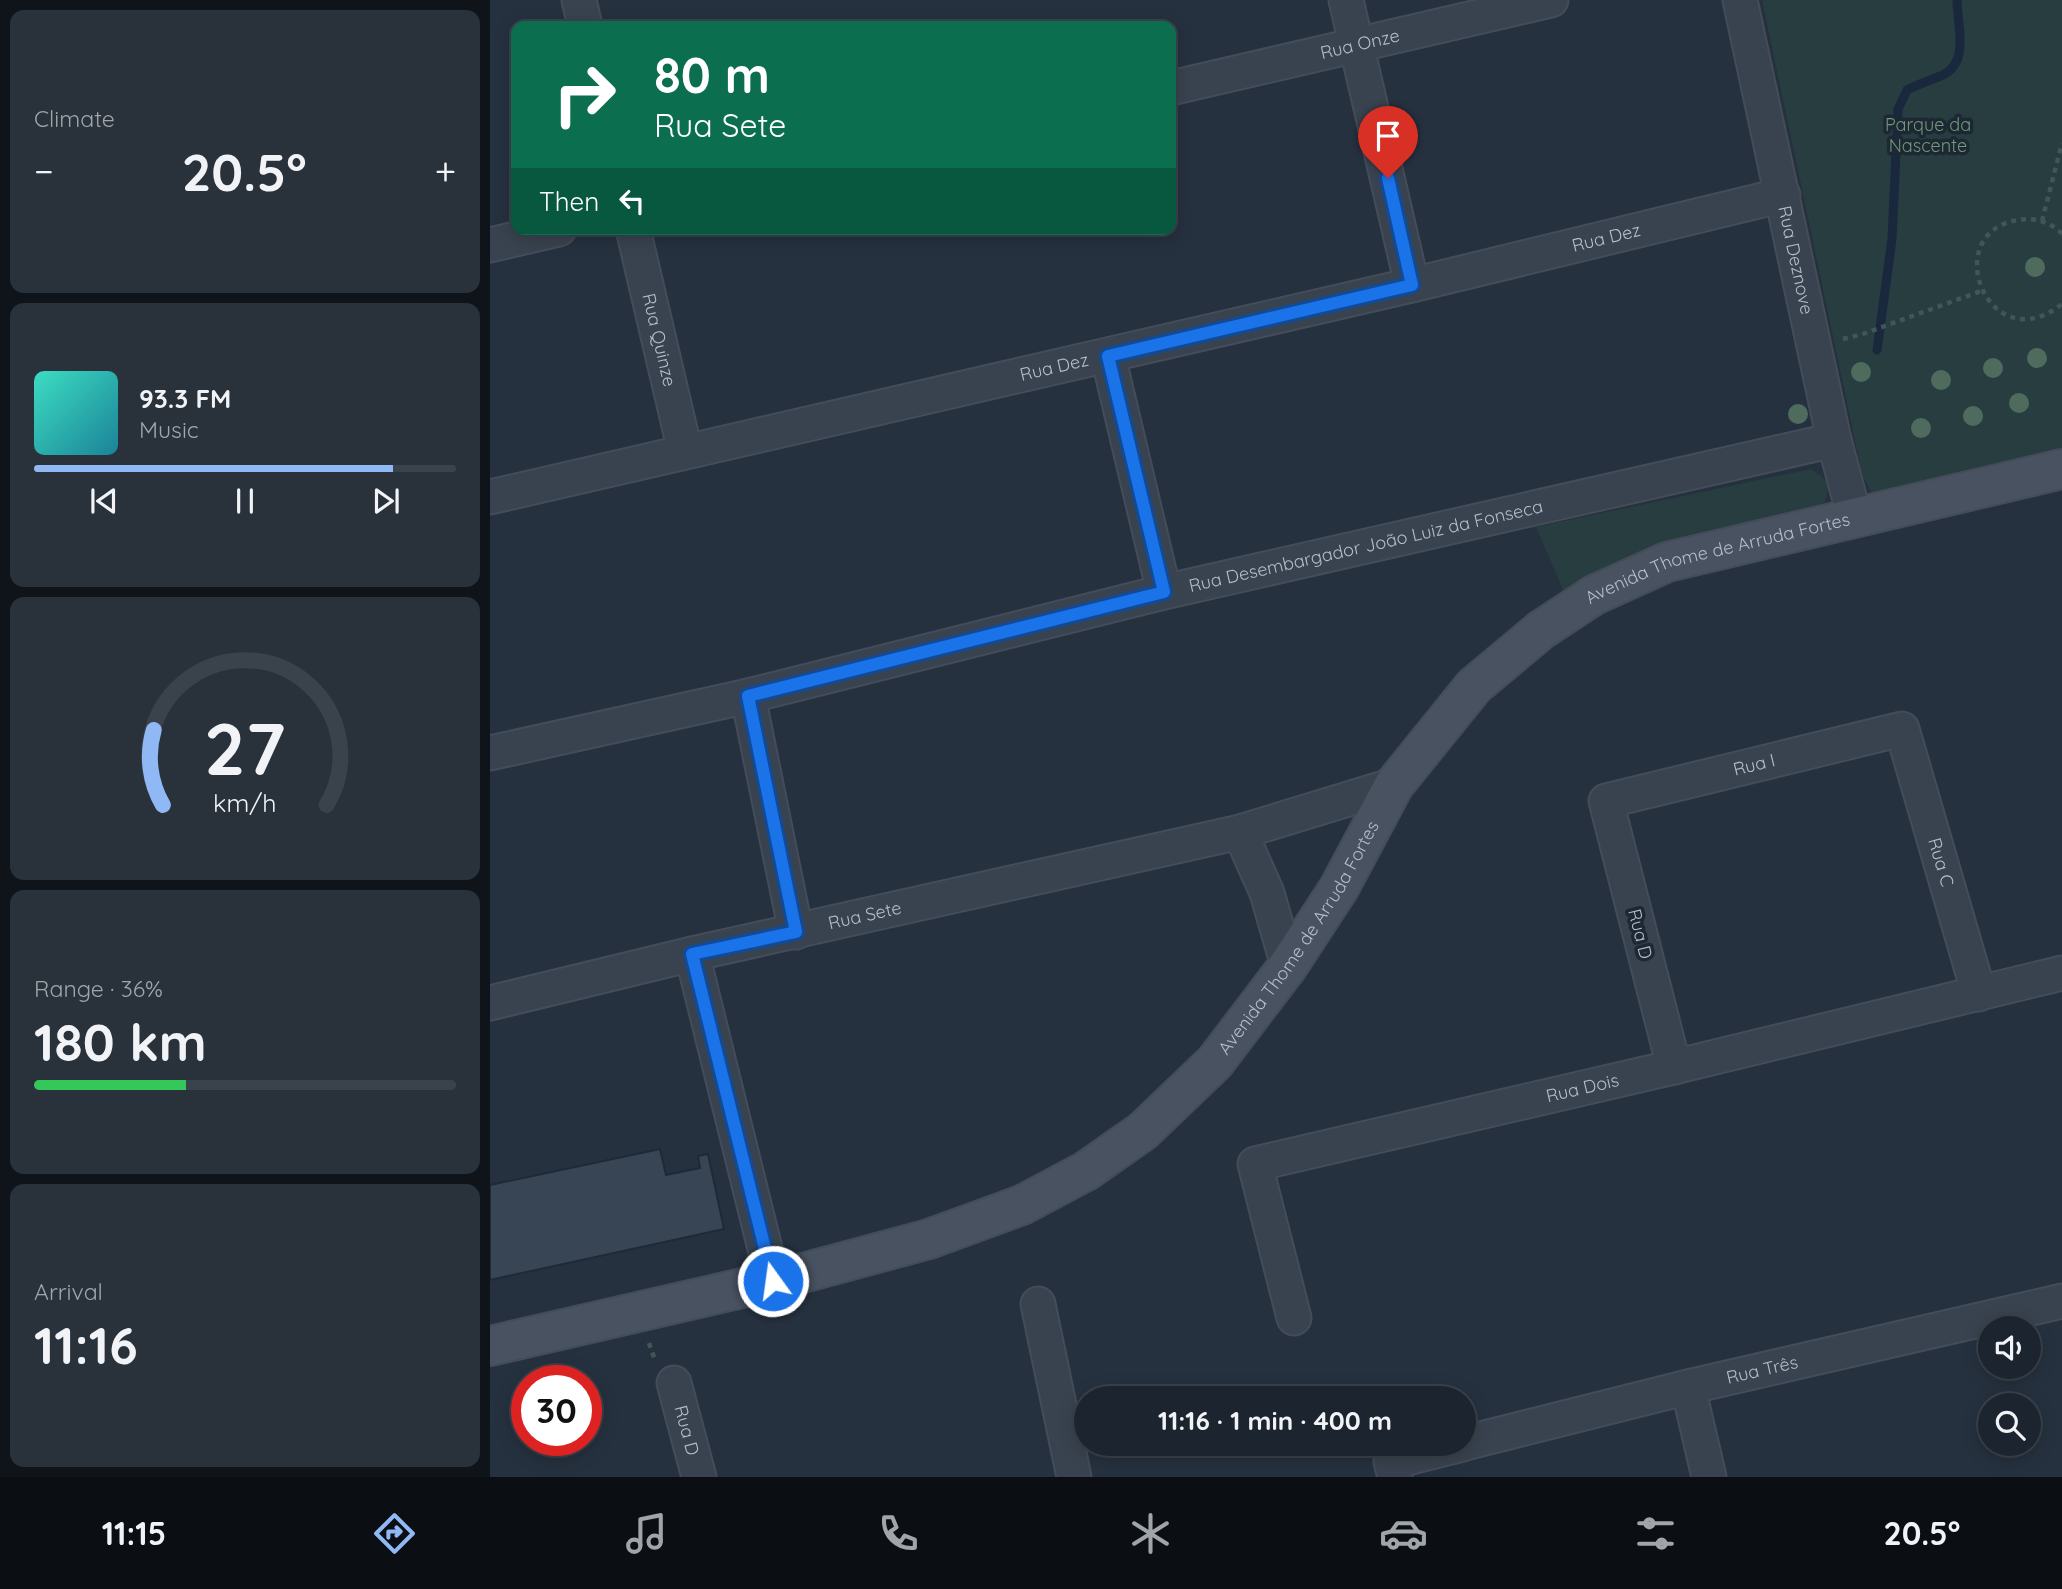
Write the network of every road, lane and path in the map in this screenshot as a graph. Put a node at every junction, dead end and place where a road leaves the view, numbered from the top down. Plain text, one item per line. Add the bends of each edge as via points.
1 (579, 0) edge
2 (1346, 0) edge
3 (1551, 0) edge
4 (1740, 0) edge
5 (584, 21) edge
6 (1358, 45) junction
7 (1176, 87) edge
8 (2062, 143) edge
9 (1783, 195) junction
10 (2042, 221) junction
11 (2062, 234) edge
12 (533, 235) edge
13 (634, 235) edge
14 (490, 245) edge
15 (1412, 285) junction
16 (1981, 291) junction
17 (2062, 304) edge
18 (1863, 334) dead end
19 (1108, 356) junction
20 (1834, 440) junction
21 (685, 451) junction
22 (2062, 469) edge
23 (490, 497) edge
24 (1855, 520) junction
25 (1164, 592) junction
26 (748, 696) junction
27 (1902, 729) joint
28 (490, 753) edge
29 (1394, 785) junction
30 (1606, 801) joint
31 (1240, 832) junction
32 (796, 932) junction
33 (692, 954) junction
34 (1288, 966) junction
35 (2062, 973) edge
36 (1979, 994) junction
37 (490, 1003) edge
38 (1674, 1067) junction
39 (773, 1281) junction
40 (2062, 1301) edge
41 (1038, 1304) dead end
42 (640, 1311) junction
43 (1294, 1318) dead end
44 (490, 1346) edge
45 (674, 1383) joint
46 (1688, 1387) junction
47 (1476, 1441) edge
48 (1430, 1456) edge
49 (1393, 1469) edge
50 (699, 1477) edge
51 (1074, 1477) edge
52 (1709, 1477) edge

1 - 5 street
2 - 6 street
3 - 6 street, Rua Onze
4 - 9 street, Rua Deznove
6 - 7 street, Rua Onze
6 - 15 street
8 - 10 path
9 - 15 street, Rua Dez
9 - 20 street, Rua Deznove
10 - 11 path
10 - 16 path via 2009,221 1995,230 1977,258
12 - 14 street
13 - 21 street, Rua Quinze
15 - 19 street, Rua Dez
16 - 17 path via 2004,314 2020,318 2036,318
16 - 18 path
19 - 21 street, Rua Dez
19 - 25 street
20 - 24 street, Rua Deznove
20 - 25 street, Rua Desembargador João Luiz da Fonseca
21 - 23 street, Rua Dez
22 - 24 main road, Avenida Thome de Arruda Fortes
24 - 29 main road, Avenida Thome de Arruda Fortes via 1667,562 1594,595 1541,630 1474,686
25 - 26 street, Rua Desembargador João Luiz da Fonseca
26 - 28 street, Rua Desembargador João Luiz da Fonseca
26 - 32 street
27 - 30 street, Rua I
27 - 36 street, Rua C
29 - 31 street, Rua Sete
29 - 34 main road, Avenida Thome de Arruda Fortes via 1339,888
30 - 38 street, Rua D
31 - 32 street, Rua Sete
31 - 34 street via 1267,892
32 - 33 street, Rua Sete
33 - 37 street, Rua Sete
33 - 39 street
34 - 39 main road, Avenida Thome de Arruda Fortes via 1215,1062 1143,1130 1086,1171 1022,1205 941,1234
35 - 36 street, Rua Dois
36 - 38 street, Rua Dois
38 - 43 street, Rua Dois via 1255,1164
39 - 42 main road, Avenida Thome de Arruda Fortes
40 - 46 street, Rua Três
41 - 51 street
42 - 44 main road, Avenida Thome de Arruda Fortes
42 - 45 path via 653,1357
45 - 50 street, Rua D
46 - 47 street, Rua Três
46 - 52 street
48 - 49 street, Rua Três

